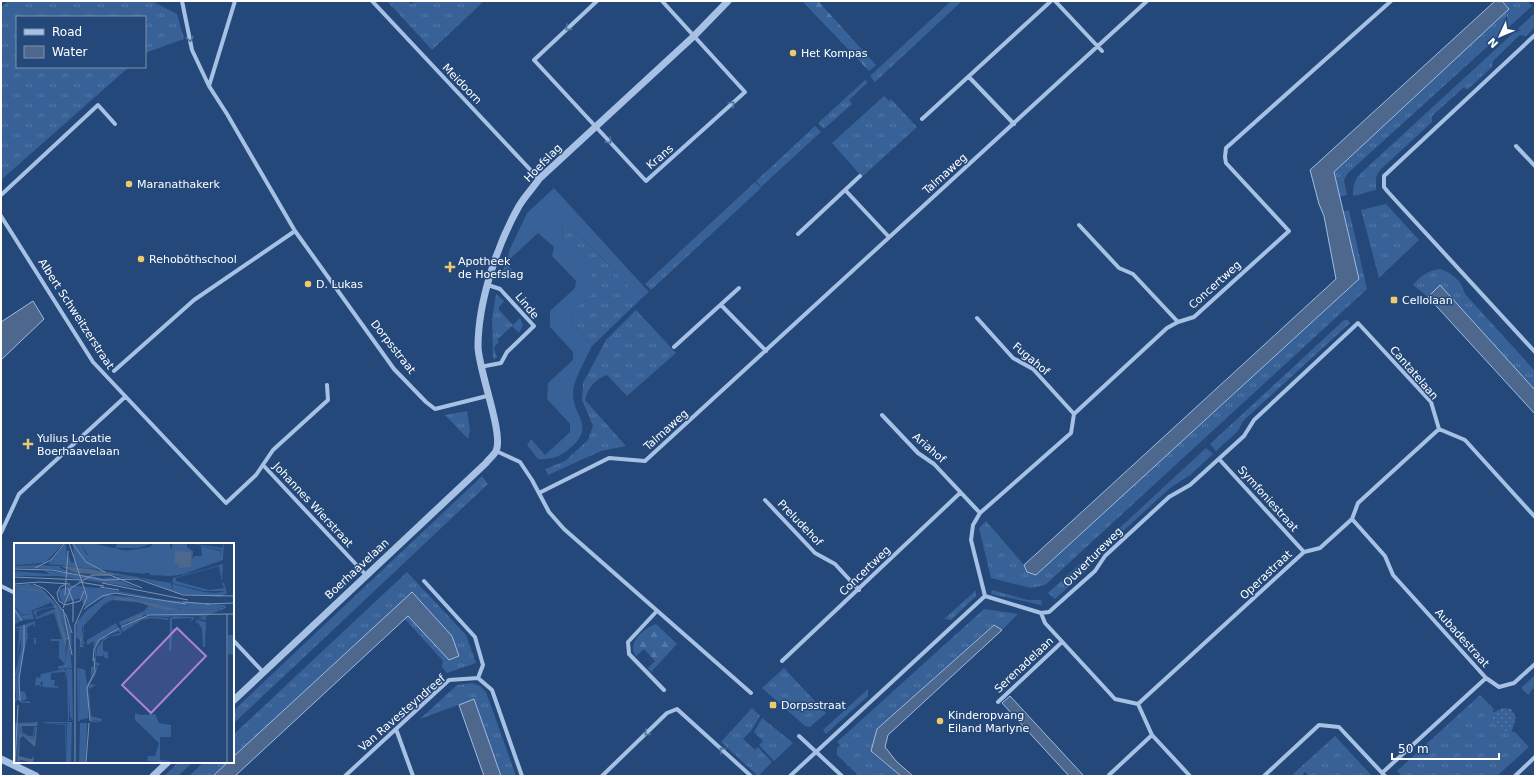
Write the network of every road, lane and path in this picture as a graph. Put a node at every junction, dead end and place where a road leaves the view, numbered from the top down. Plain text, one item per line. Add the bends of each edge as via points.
1 (182, 1) edge
2 (235, 1) edge
3 (372, 1) edge
4 (597, 1) edge
5 (662, 1) edge
6 (728, 1) edge
7 (1051, 1) edge
8 (1055, 1) edge
9 (1147, 1) edge
10 (1391, 1) edge
11 (694, 36) junction
12 (1535, 36) edge
13 (1098, 47) junction
14 (1102, 50) dead end
15 (969, 77) junction
16 (209, 86) junction
17 (922, 120) dead end
18 (115, 124) dead end
19 (1014, 124) junction
20 (596, 126) junction
21 (1516, 146) dead end
22 (1535, 166) edge
23 (860, 176) dead end
24 (540, 179) junction
25 (846, 191) junction
26 (1, 195) edge
27 (1, 216) edge
28 (1079, 225) dead end
29 (295, 231) junction
30 (798, 234) dead end
31 (889, 238) junction
32 (488, 285) junction
33 (739, 288) dead end
34 (721, 305) junction
35 (977, 318) dead end
36 (1178, 322) junction
37 (1358, 324) joint
38 (674, 348) dead end
39 (766, 351) junction
40 (1535, 352) edge
41 (480, 367) junction
42 (114, 371) dead end
43 (326, 385) dead end
44 (487, 396) junction
45 (124, 397) junction
46 (1074, 414) junction
47 (882, 415) dead end
48 (1439, 429) junction
49 (496, 451) junction
50 (1218, 459) junction
51 (263, 465) junction
52 (539, 492) junction
53 (960, 493) junction
54 (765, 500) dead end
55 (980, 513) junction
56 (1535, 517) edge
57 (1352, 519) junction
58 (1, 533) edge
59 (1304, 552) junction
60 (366, 575) junction
61 (424, 581) dead end
62 (1, 586) edge
63 (859, 590) junction
64 (14, 592) edge
65 (985, 596) junction
66 (656, 612) junction
67 (1041, 613) junction
68 (234, 641) edge
69 (1062, 642) junction
70 (782, 661) dead end
71 (1535, 664) edge
72 (264, 673) junction
73 (478, 678) junction
74 (1486, 678) junction
75 (664, 690) dead end
76 (751, 693) dead end
77 (234, 701) edge
78 (998, 702) dead end
79 (1138, 704) junction
80 (396, 729) junction
81 (1152, 735) junction
82 (799, 736) dead end
83 (816, 751) junction
84 (1535, 757) edge
85 (1, 759) edge
86 (167, 763) edge
87 (1384, 774) edge
88 (1109, 775) edge
89 (36, 776) edge
90 (153, 776) edge
91 (344, 776) edge
92 (413, 776) edge
93 (522, 776) edge
94 (602, 776) edge
95 (750, 776) edge
96 (790, 776) edge
97 (842, 776) edge
98 (1190, 776) edge
99 (1264, 776) edge
100 (1515, 776) edge

1 -> 16 street, Dorpsstraat via 192,50
2 - 16 street
3 - 24 street, Meidoorn
4 -> 20 street, Krans via 534,60
5 - 11 street, Krans
6 - 11 street, Hoefslag
7 - 15 street
8 - 13 street
9 - 13 street, Talmaweg
10 - 36 street, Concertweg via 1226,148 1226,163 1289,231 1194,317
11 - 20 street, Hoefslag
20 -> 11 street, Krans via 646,181 708,126 745,92
12 - 40 street via 1384,176 1384,187 1388,192
13 - 14 street
13 - 19 street, Talmaweg
15 - 17 street
15 - 19 street
16 - 29 street, Dorpsstraat
18 - 26 street via 98,105
19 - 31 street, Talmaweg
20 - 24 street, Hoefslag
21 - 22 street
23 - 25 street
24 - 32 street, Hoefslag via 520,204
25 - 30 street
25 - 31 street
27 - 45 street, Albert Schweitzerstraat via 94,362
28 - 36 street via 1119,268 1133,274
29 - 42 street via 194,300
29 - 44 street, Dorpsstraat via 394,369 426,402 435,409
31 - 39 street, Talmaweg
32 - 41 street, Hoefslag via 480,319
32 - 41 street, Linde via 500,289 534,326 507,352 501,363
33 - 34 street
34 - 38 street
34 - 39 street
35 - 46 street, Fugahof via 1013,358 1033,369
36 - 46 street, Concertweg via 1167,328
37 - 48 street, Cantatelaan via 1431,402
37 - 50 street, Ouvertureweg via 1254,420 1244,436
39 - 52 street, Talmaweg via 645,461 609,458
41 - 44 street, Hoefslag
43 - 51 street via 328,400 273,450
44 - 49 street via 498,431
45 - 51 street, Albert Schweitzerstraat via 226,503
45 - 58 street via 19,494
46 - 55 street via 1071,433
47 - 53 street, Ariahof via 918,454 934,464
48 - 56 street via 1465,440
48 - 57 street, Operastraat via 1358,503
49 - 52 street via 520,462
49 - 60 street, Boerhaavelaan
50 - 59 street, Symfoniestraat
50 - 67 street, Ouvertureweg via 1190,485 1169,497 1105,556 1095,571 1049,612
51 - 60 street, Johannes Wierstraat
52 - 66 street via 549,512 564,529
53 - 55 street, Ariahof
53 - 63 street, Concertweg
54 - 63 street, Preludehof via 815,553 834,564
55 - 65 street via 973,525 972,540
57 - 59 street, Operastraat via 1320,548
57 - 74 street, Aubadestraat via 1386,556 1393,575
59 - 79 street, Operastraat
60 - 72 street, Boerhaavelaan
61 - 73 street via 475,637 483,665
62 - 64 street
63 - 70 street, Concertweg
65 - 67 street
65 - 83 street
66 - 75 street via 628,642 629,654
66 - 76 street
67 - 69 street, Serenadelaan via 1045,623
68 - 72 street
69 - 78 street, Serenadelaan
69 - 79 street, Serenadelaan via 1114,699
71 - 74 street via 1514,683 1499,687
72 - 77 street, Boerhaavelaan
73 - 80 street, Van Ravesteyndreef via 450,680
73 - 93 street via 492,690
74 - 87 street, Aubadestraat
79 - 81 street
80 - 91 street, Van Ravesteyndreef
80 - 92 street
81 - 88 street
81 - 98 street
82 - 83 street
83 - 96 street
83 - 97 street
84 - 100 street
85 - 89 street
86 - 90 street
87 - 99 street via 1339,727 1320,725
95 -> 94 street via 677,709 667,713

